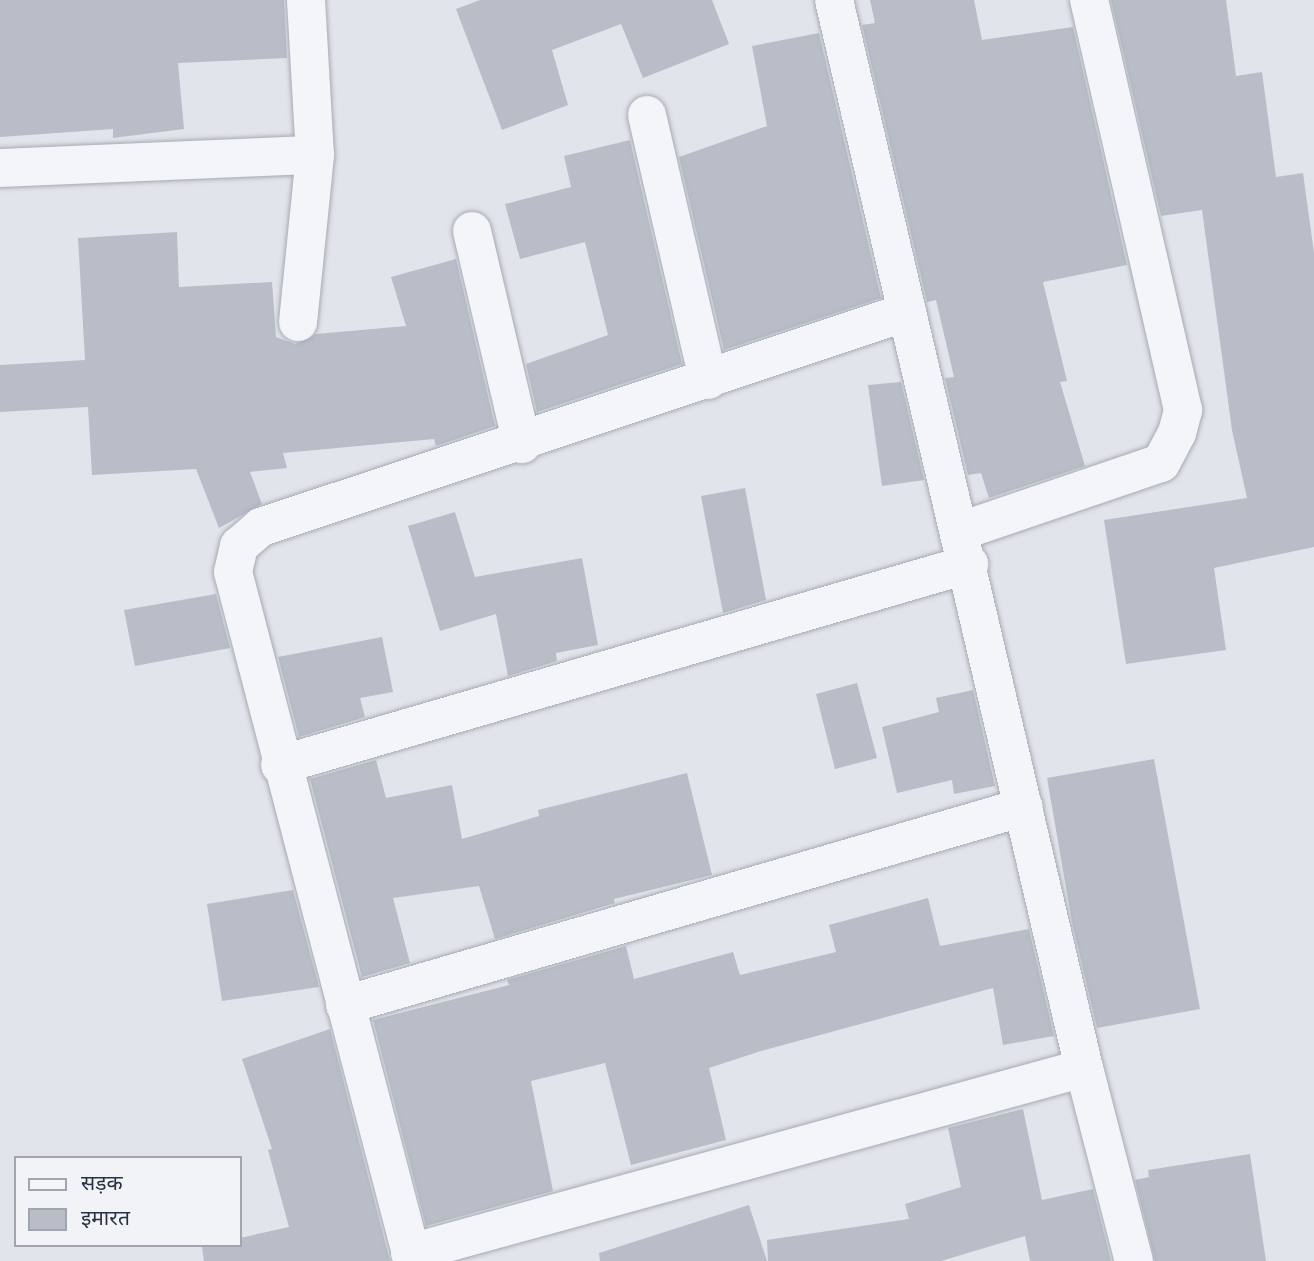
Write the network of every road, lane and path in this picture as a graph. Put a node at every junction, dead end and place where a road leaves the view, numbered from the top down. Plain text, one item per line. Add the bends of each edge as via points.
1 (306, 0) edge
2 (834, 0) edge
3 (1089, 0) edge
4 (647, 115) dead end
5 (315, 155) junction
6 (0, 167) edge
7 (472, 230) dead end
8 (907, 312) junction
9 (298, 322) dead end
10 (708, 380) junction
11 (522, 443) junction
12 (965, 547) junction
13 (280, 765) junction
14 (1024, 807) junction
15 (345, 1005) junction
16 (1084, 1068) junction
17 (412, 1257) edge
18 (1134, 1261) edge

1 - 5 street
2 - 8 street
3 - 12 street via 1182,411 1177,433 1161,463
4 - 10 street
5 - 6 street
5 - 9 street
7 - 11 street
8 - 10 street
8 - 12 street
10 - 11 street
11 - 13 street via 261,527 239,546 233,572
12 - 13 street
12 - 14 street
13 - 15 street
14 - 15 street
14 - 16 street
15 - 17 street
16 - 17 street
16 - 18 street

